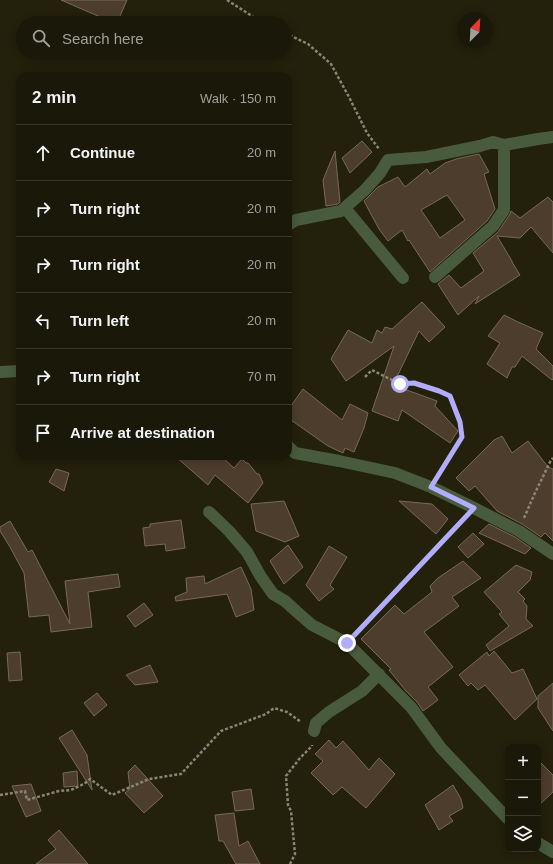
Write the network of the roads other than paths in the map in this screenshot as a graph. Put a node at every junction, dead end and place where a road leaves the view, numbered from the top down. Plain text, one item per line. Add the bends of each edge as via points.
1 (553, 137) edge
2 (504, 146) junction
3 (345, 208) junction
4 (292, 222) edge
5 (434, 277) dead end
6 (403, 278) dead end
7 (16, 371) edge
8 (0, 372) edge
9 (292, 451) edge
10 (209, 512) dead end
11 (553, 554) edge
12 (379, 674) junction
13 (314, 731) road end
14 (505, 816) edge
15 (541, 845) edge
16 (553, 852) edge

1 - 2 street
2 - 3 street via 493,142 426,157 388,160 380,174
2 - 5 street via 504,210 493,226
3 - 4 street
3 - 6 street
7 - 8 street
9 - 11 street via 295,454 396,473 431,487 519,531
10 - 12 street via 246,552 273,594 312,625 347,643
12 - 13 street via 362,692 316,723
12 - 14 street via 411,707 441,748
15 - 16 street

